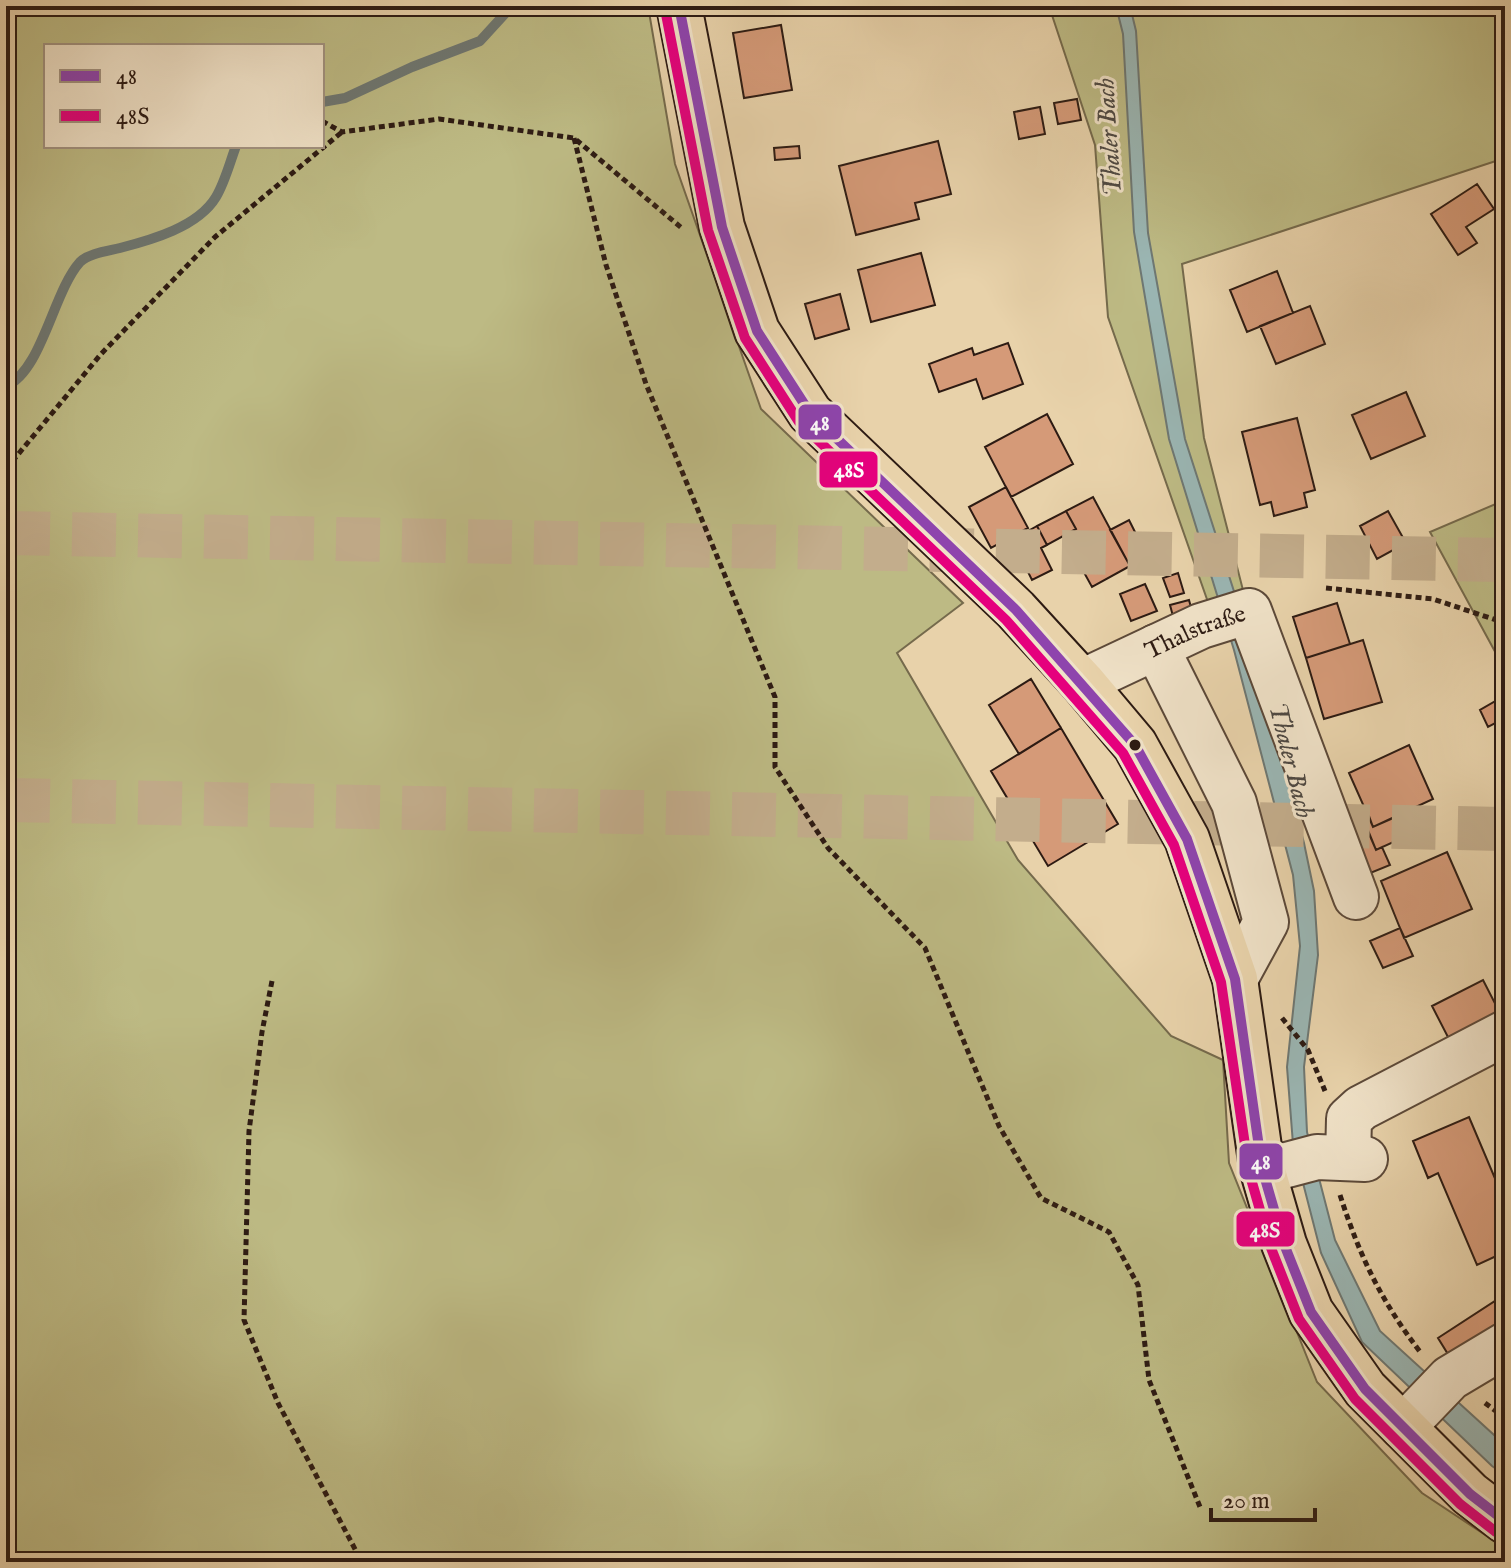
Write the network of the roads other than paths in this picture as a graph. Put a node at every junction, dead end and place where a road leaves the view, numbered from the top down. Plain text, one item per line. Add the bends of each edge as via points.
1 (679, 6) edge
2 (1156, 647) junction
3 (1082, 682) junction
4 (1356, 897) dead end
5 (1235, 979) junction
6 (1505, 1033) edge
7 (1318, 1161) junction
8 (1505, 1345) edge
9 (1428, 1401) junction
10 (1505, 1521) edge

1 - 3 main road via 722,227 757,331 810,413 1016,610
2 - 3 lane, Thalstraße
2 - 4 lane, Thalstraße via 1249,611
2 - 5 lane via 1234,803 1266,922
3 - 5 main road via 1135,745 1187,839
5 - 7 main road
6 - 7 lane via 1361,1108
7 - 9 main road via 1284,1244 1311,1312 1365,1389
8 - 9 lane
9 - 10 main road via 1470,1494

